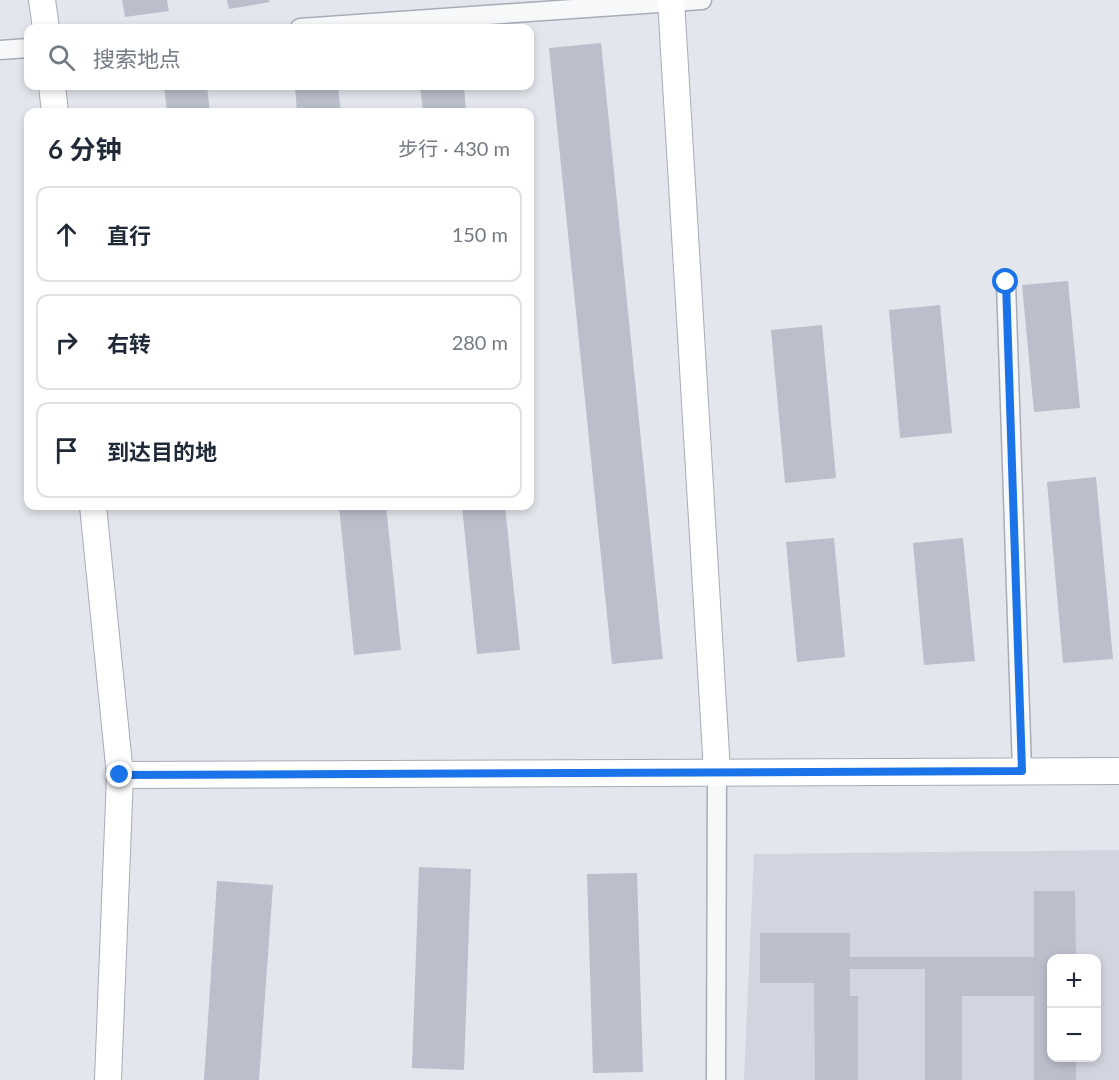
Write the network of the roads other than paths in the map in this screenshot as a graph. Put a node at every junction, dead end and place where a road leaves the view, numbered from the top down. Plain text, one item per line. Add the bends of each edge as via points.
1 (42, 0) edge
2 (702, 0) edge
3 (671, 1) edge
4 (45, 24) edge
5 (355, 24) edge
6 (24, 48) edge
7 (0, 50) edge
8 (52, 90) edge
9 (55, 108) edge
10 (1006, 282) dead end
11 (93, 510) edge
12 (717, 771) junction
13 (1022, 771) junction
14 (1119, 771) edge
15 (120, 775) junction
16 (108, 1080) edge
17 (716, 1080) edge

1 - 4 street
2 - 3 street
3 - 5 street
3 - 12 street
6 - 7 street
8 - 9 street
10 - 13 street
11 - 15 street
12 - 13 street
12 - 15 street
12 - 17 street
13 - 14 street
15 - 16 street

